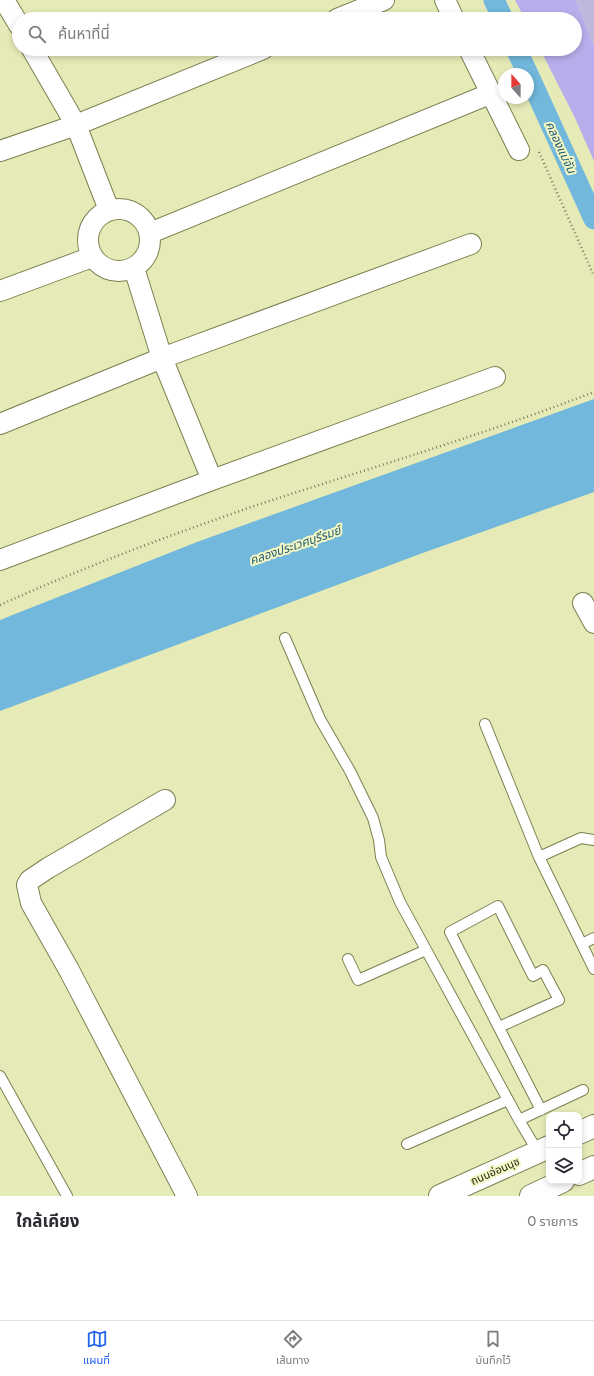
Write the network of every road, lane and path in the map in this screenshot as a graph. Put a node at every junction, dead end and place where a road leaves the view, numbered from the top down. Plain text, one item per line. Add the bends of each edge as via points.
1 (384, 0) edge
2 (445, 0) edge
3 (6, 2) edge
4 (354, 12) edge
5 (451, 12) edge
6 (12, 13) edge
7 (36, 56) edge
8 (246, 56) edge
9 (473, 56) edge
10 (492, 93) junction
11 (76, 125) junction
12 (527, 148) joint
13 (0, 151) edge
14 (108, 210) junction
15 (150, 233) junction
16 (470, 244) dead end
17 (92, 257) junction
18 (134, 268) junction
19 (594, 276) edge
20 (0, 291) edge
21 (162, 358) junction
22 (495, 377) dead end
23 (594, 392) edge
24 (0, 424) edge
25 (212, 480) junction
26 (0, 560) edge
27 (583, 603) dead end
28 (0, 605) edge
29 (594, 623) edge
30 (285, 638) dead end
31 (485, 724) dead end
32 (165, 800) dead end
33 (594, 840) edge
34 (539, 857) junction
35 (594, 938) edge
36 (582, 944) junction
37 (426, 950) junction
38 (348, 959) dead end
39 (594, 969) edge
40 (499, 1027) junction
41 (0, 1076) edge
42 (583, 1090) dead end
43 (508, 1100) junction
44 (541, 1110) junction
45 (519, 1120) junction
46 (594, 1126) edge
47 (582, 1132) edge
48 (407, 1144) dead end
49 (544, 1149) edge
50 (594, 1167) edge
51 (582, 1173) edge
52 (557, 1184) edge
53 (537, 1195) edge
54 (67, 1196) edge
55 (187, 1196) edge
56 (440, 1196) edge

1 - 4 street
2 - 5 street
3 - 6 street
7 - 11 street
8 - 11 street
9 - 10 street
10 - 12 street
10 - 15 street
11 - 13 street
11 - 14 street
12 - 19 path
14 - 15 street via 130,210 146,223
14 - 17 street via 100,214 89,229 87,239
15 - 18 street via 151,244 148,253
16 - 21 street
17 - 18 street via 98,264 111,270 125,271
17 - 20 street
18 - 21 street
21 - 24 street
21 - 25 street
22 - 25 street
23 - 28 path via 534,415 256,506 124,553
25 - 26 street
27 - 29 street
30 - 37 lane via 320,719 373,818 381,856 389,878
31 - 34 lane
32 - 55 street via 48,868 27,885 31,903 69,970
33 - 34 lane via 581,838
34 - 36 lane
35 - 36 lane
36 - 39 lane
37 - 38 lane via 358,980
37 - 43 lane
40 - 40 lane via 450,932 498,906 533,976 543,970 559,1000
40 - 44 lane
41 - 54 lane
42 - 44 lane
43 - 45 lane
43 - 48 lane
44 - 45 lane
45 - 49 lane
46 - 47 main road
49 - 56 main road, ถนนอ่อนนุช
50 - 51 main road
52 - 53 main road

